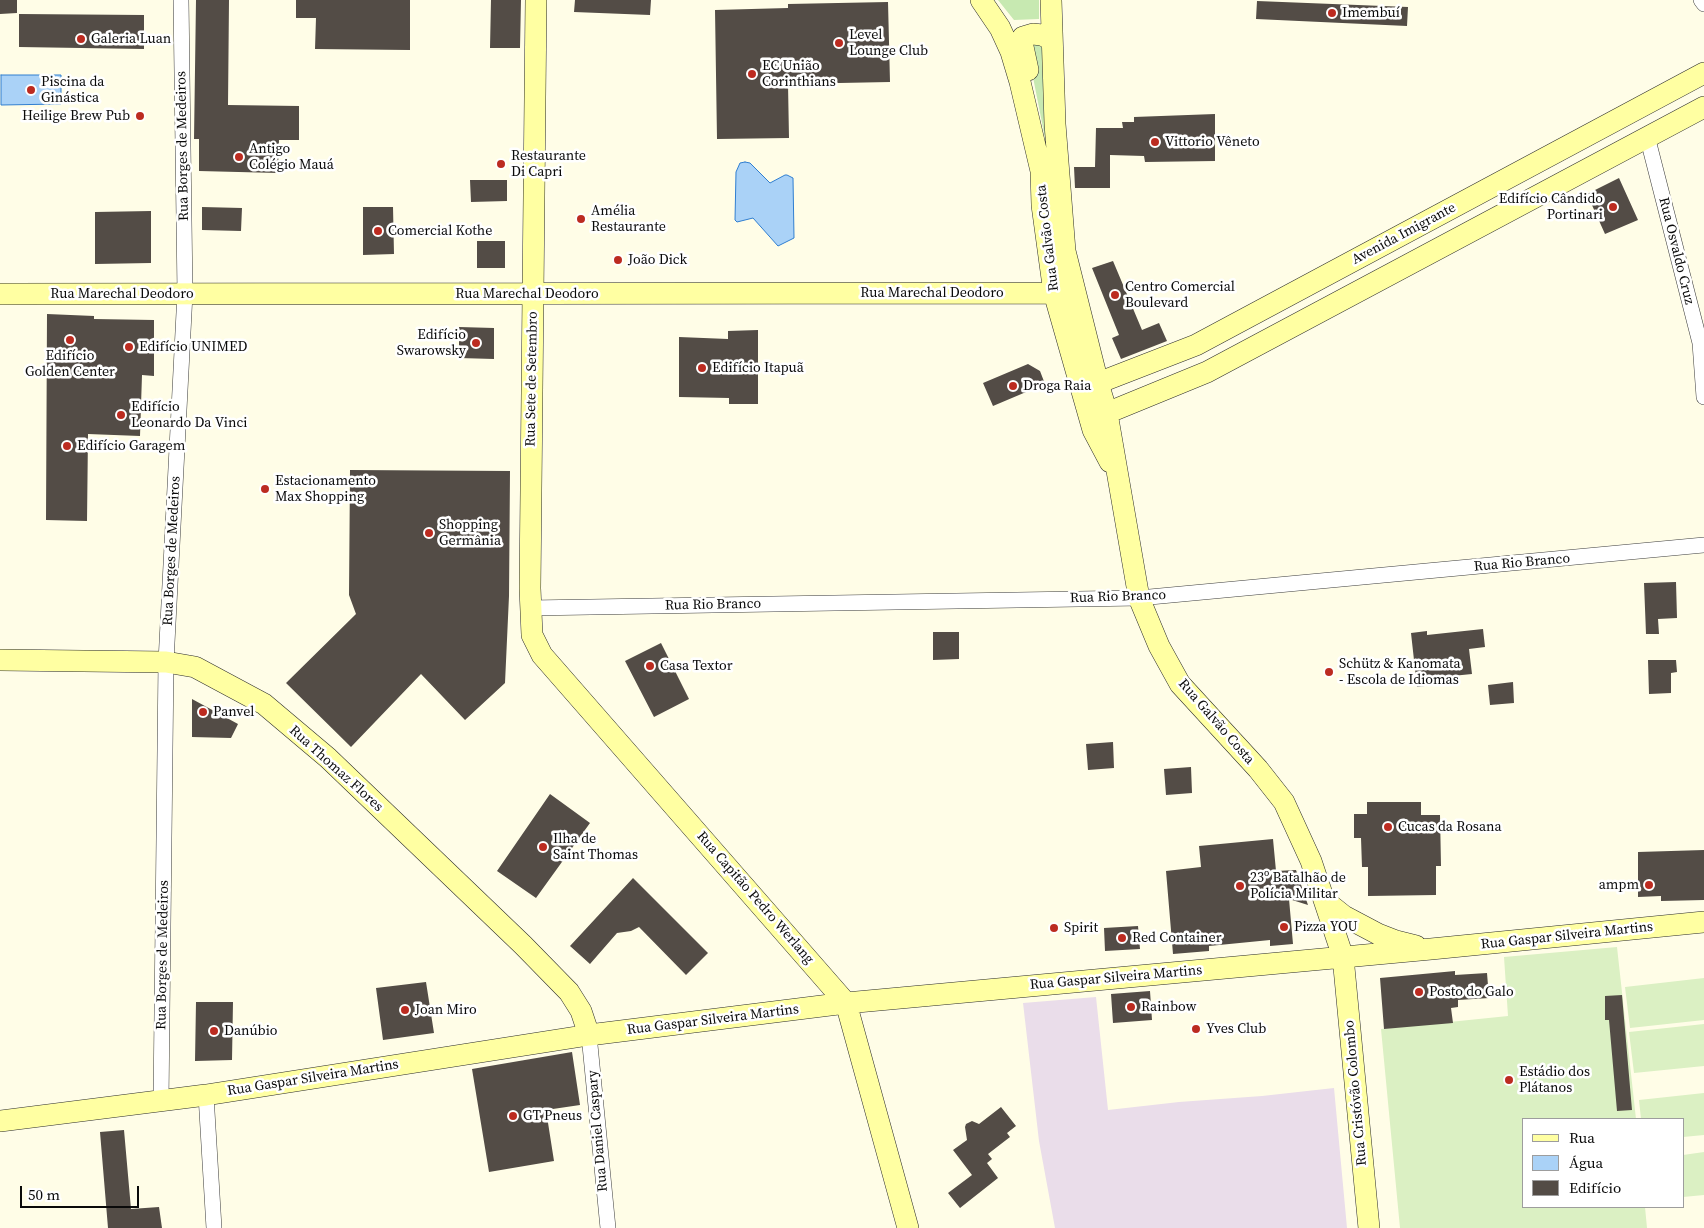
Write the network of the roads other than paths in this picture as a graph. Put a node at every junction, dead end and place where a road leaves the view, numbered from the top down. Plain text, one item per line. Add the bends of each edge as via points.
1 (181, 0) edge
2 (536, 0) edge
3 (980, 0) edge
4 (1051, 0) edge
5 (1701, 0) edge
6 (1704, 4) edge
7 (1000, 28) junction
8 (1052, 35) junction
9 (1704, 73) edge
10 (1704, 107) edge
11 (1647, 136) junction
12 (1040, 171) junction
13 (185, 293) junction
14 (1054, 293) junction
15 (0, 294) edge
16 (533, 294) junction
17 (1702, 343) edge
18 (1098, 383) junction
19 (1704, 397) edge
20 (1098, 413) junction
21 (1704, 546) edge
22 (1139, 598) junction
23 (530, 608) junction
24 (0, 660) edge
25 (166, 662) junction
26 (1324, 900) junction
27 (1704, 922) edge
28 (1431, 949) junction
29 (1343, 957) junction
30 (846, 1003) junction
31 (589, 1035) junction
32 (206, 1095) junction
33 (161, 1101) junction
34 (0, 1121) edge
35 (214, 1228) edge
36 (608, 1228) edge
37 (908, 1228) edge
38 (1369, 1228) edge

1 - 13 street, Rua Borges de Medeiros
2 - 16 street, Rua Sete de Setembro
3 - 7 street, Rua Galvão Costa
4 - 8 street, Rua Galvão Costa
5 - 6 street
7 - 8 street via 1030,23
7 - 12 street, Rua Galvão Costa via 1020,82
8 - 12 street via 1027,35 1022,42 1035,105
8 - 18 street, Rua Galvão Costa via 1054,124 1065,250
9 - 18 street, Avenida Imigrante via 1196,345
10 - 11 street, Avenida Imigrante
11 - 17 street, Rua Osvaldo Cruz
11 - 20 street, Avenida Imigrante via 1207,372
12 - 14 street, Rua Galvão Costa
13 - 15 street, Rua Marechal Deodoro
13 - 16 street, Rua Marechal Deodoro
13 - 25 street, Rua Borges de Medeiros
14 - 16 street, Rua Marechal Deodoro
14 - 20 street, Rua Galvão Costa
16 - 23 street, Rua Sete de Setembro
17 - 19 street, Rua Osvaldo Cruz
18 - 20 street, Rua Galvão Costa
20 - 22 street, Rua Galvão Costa via 1119,475
21 - 22 street, Rua Rio Branco
22 - 23 street, Rua Rio Branco
22 - 26 street, Rua Galvão Costa via 1159,646 1180,684 1284,802 1312,861
23 - 30 street, Rua Capitão Pedro Werlang via 532,636 542,655
24 - 25 street, Rua Thomaz Flores
25 - 31 street, Rua Thomaz Flores via 195,668 264,704 328,758 569,992
25 - 33 street, Rua Borges de Medeiros
26 - 28 street, Rua Gaspar Silveira Martins via 1344,916 1378,934
26 - 29 street, Rua Galvão Costa
27 - 28 street, Rua Gaspar Silveira Martins
28 - 29 street, Rua Gaspar Silveira Martins
29 - 30 street, Rua Gaspar Silveira Martins
29 - 38 street, Rua Cristóvão Colombo
30 - 31 street, Rua Gaspar Silveira Martins
30 - 37 street, Rua Capitão Pedro Werlang
31 - 32 street, Rua Gaspar Silveira Martins
31 - 36 street, Rua Daniel Caspary
32 - 33 street, Rua Gaspar Silveira Martins
32 - 35 street
33 - 34 street, Rua Gaspar Silveira Martins

